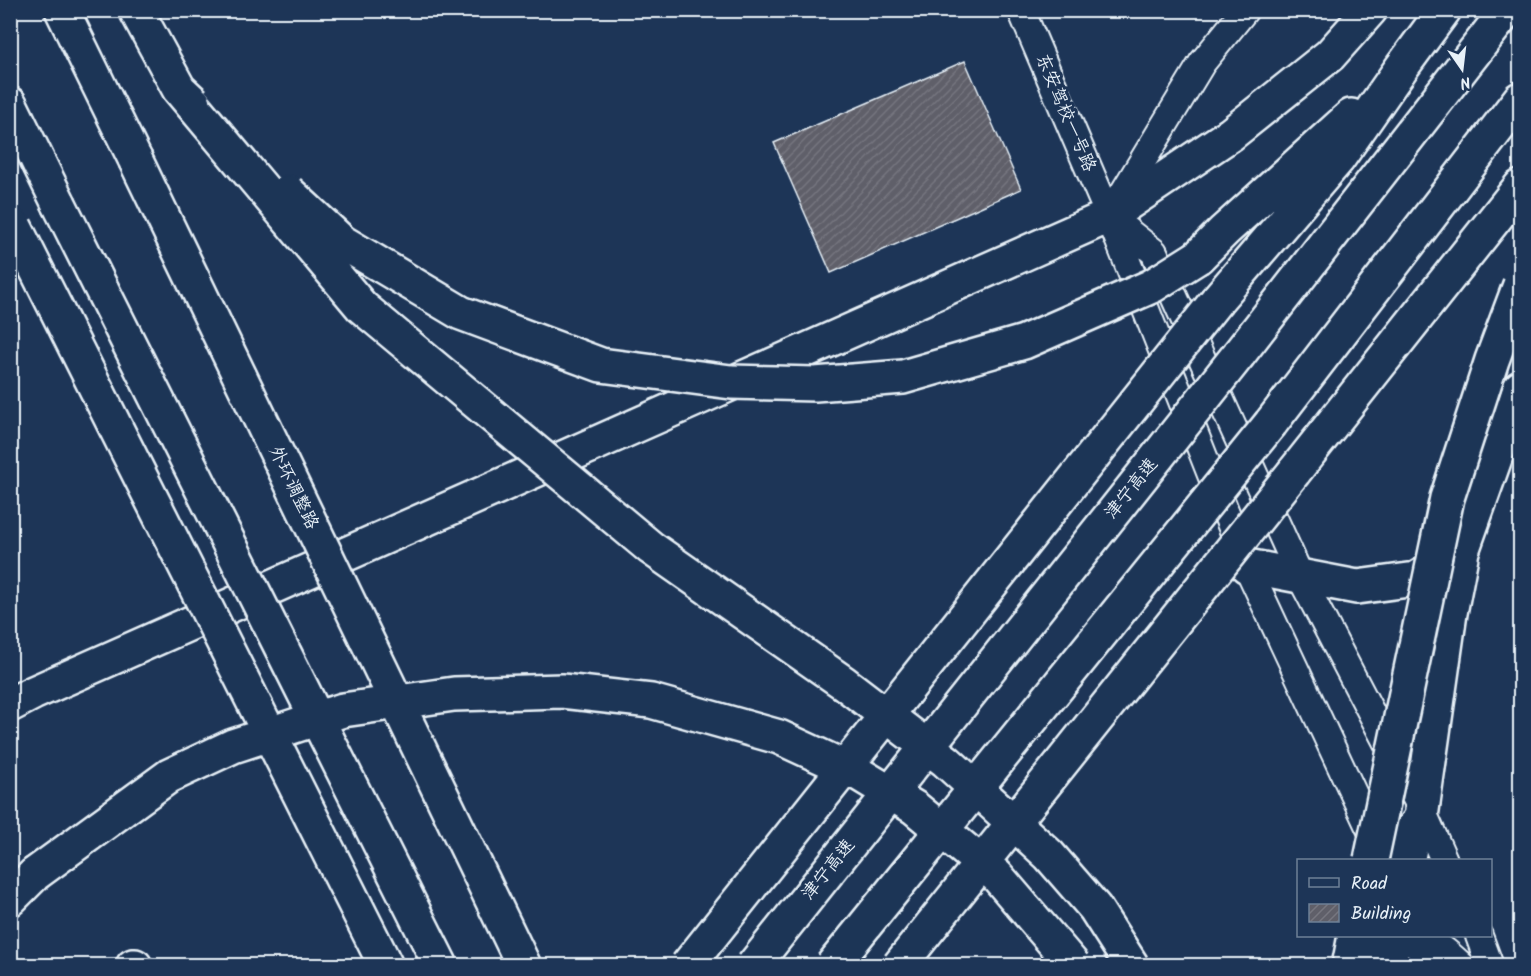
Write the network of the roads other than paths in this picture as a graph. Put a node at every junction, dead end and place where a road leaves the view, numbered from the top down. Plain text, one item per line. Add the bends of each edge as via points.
1 (62, 10) edge
2 (136, 10) edge
3 (1021, 10) edge
4 (1245, 10) edge
5 (1370, 10) edge
6 (1444, 10) edge
7 (1508, 10) edge
8 (1402, 68) junction
9 (179, 89) junction
10 (1521, 99) edge
11 (10, 104) edge
12 (1521, 188) edge
13 (1109, 216) junction
14 (13, 223) edge
15 (1521, 285) edge
16 (1521, 387) edge
17 (1462, 551) junction
18 (1247, 567) junction
19 (1301, 578) junction
20 (10, 705) edge
21 (1422, 810) junction
22 (1371, 859) edge
23 (1384, 859) edge
24 (1386, 859) edge
25 (1411, 859) edge
26 (1443, 859) edge
27 (10, 900) edge
28 (1393, 937) edge
29 (1395, 937) edge
30 (1414, 937) edge
31 (1418, 937) edge
32 (1479, 937) edge
33 (1363, 950) edge
34 (386, 966) edge
35 (441, 966) edge
36 (524, 966) edge
37 (687, 966) edge
38 (753, 966) edge
39 (832, 966) edge
40 (898, 966) edge
41 (1074, 966) edge
42 (1132, 966) edge
43 (1393, 966) edge
44 (1429, 966) edge
45 (1462, 966) edge
46 (1490, 966) edge

1 - 36 highway, 外环调整路, bridge
2 - 9 highway, bridge
3 - 13 street, 东安驾校一号路
4 - 13 street via 1202,63
5 - 13 highway via 1330,55 1231,134
6 - 8 highway
7 - 38 highway, 津宁高速, bridge
8 - 9 highway, bridge via 1198,257 1152,286 1024,342 903,377 815,384 731,382 601,365 461,313 342,242
8 - 37 highway, bridge via 1338,159 1217,300
9 - 42 highway, bridge via 362,307 651,548 844,683 946,762 1049,855 1095,908
10 - 39 highway, bridge via 1271,423
11 - 35 highway, bridge
12 - 40 highway, bridge
13 - 18 street, 东安驾校一号路
13 - 19 street via 1154,252
13 - 20 highway
14 - 34 highway, bridge
15 - 22 highway, bridge via 1492,360 1448,498
16 - 17 highway
17 - 19 highway via 1416,579 1357,587
17 - 21 highway
18 - 19 highway
18 - 23 street, 东安驾校一号路
19 - 21 street
21 - 24 street
21 - 25 street
21 - 26 street
27 - 41 highway, bridge via 35,874 169,776 233,746 343,710 454,694 562,691 651,701 779,737 859,774 915,808 997,876
28 - 33 street
29 - 43 street
30 - 44 street
31 - 45 street via 1430,940
32 - 46 street

